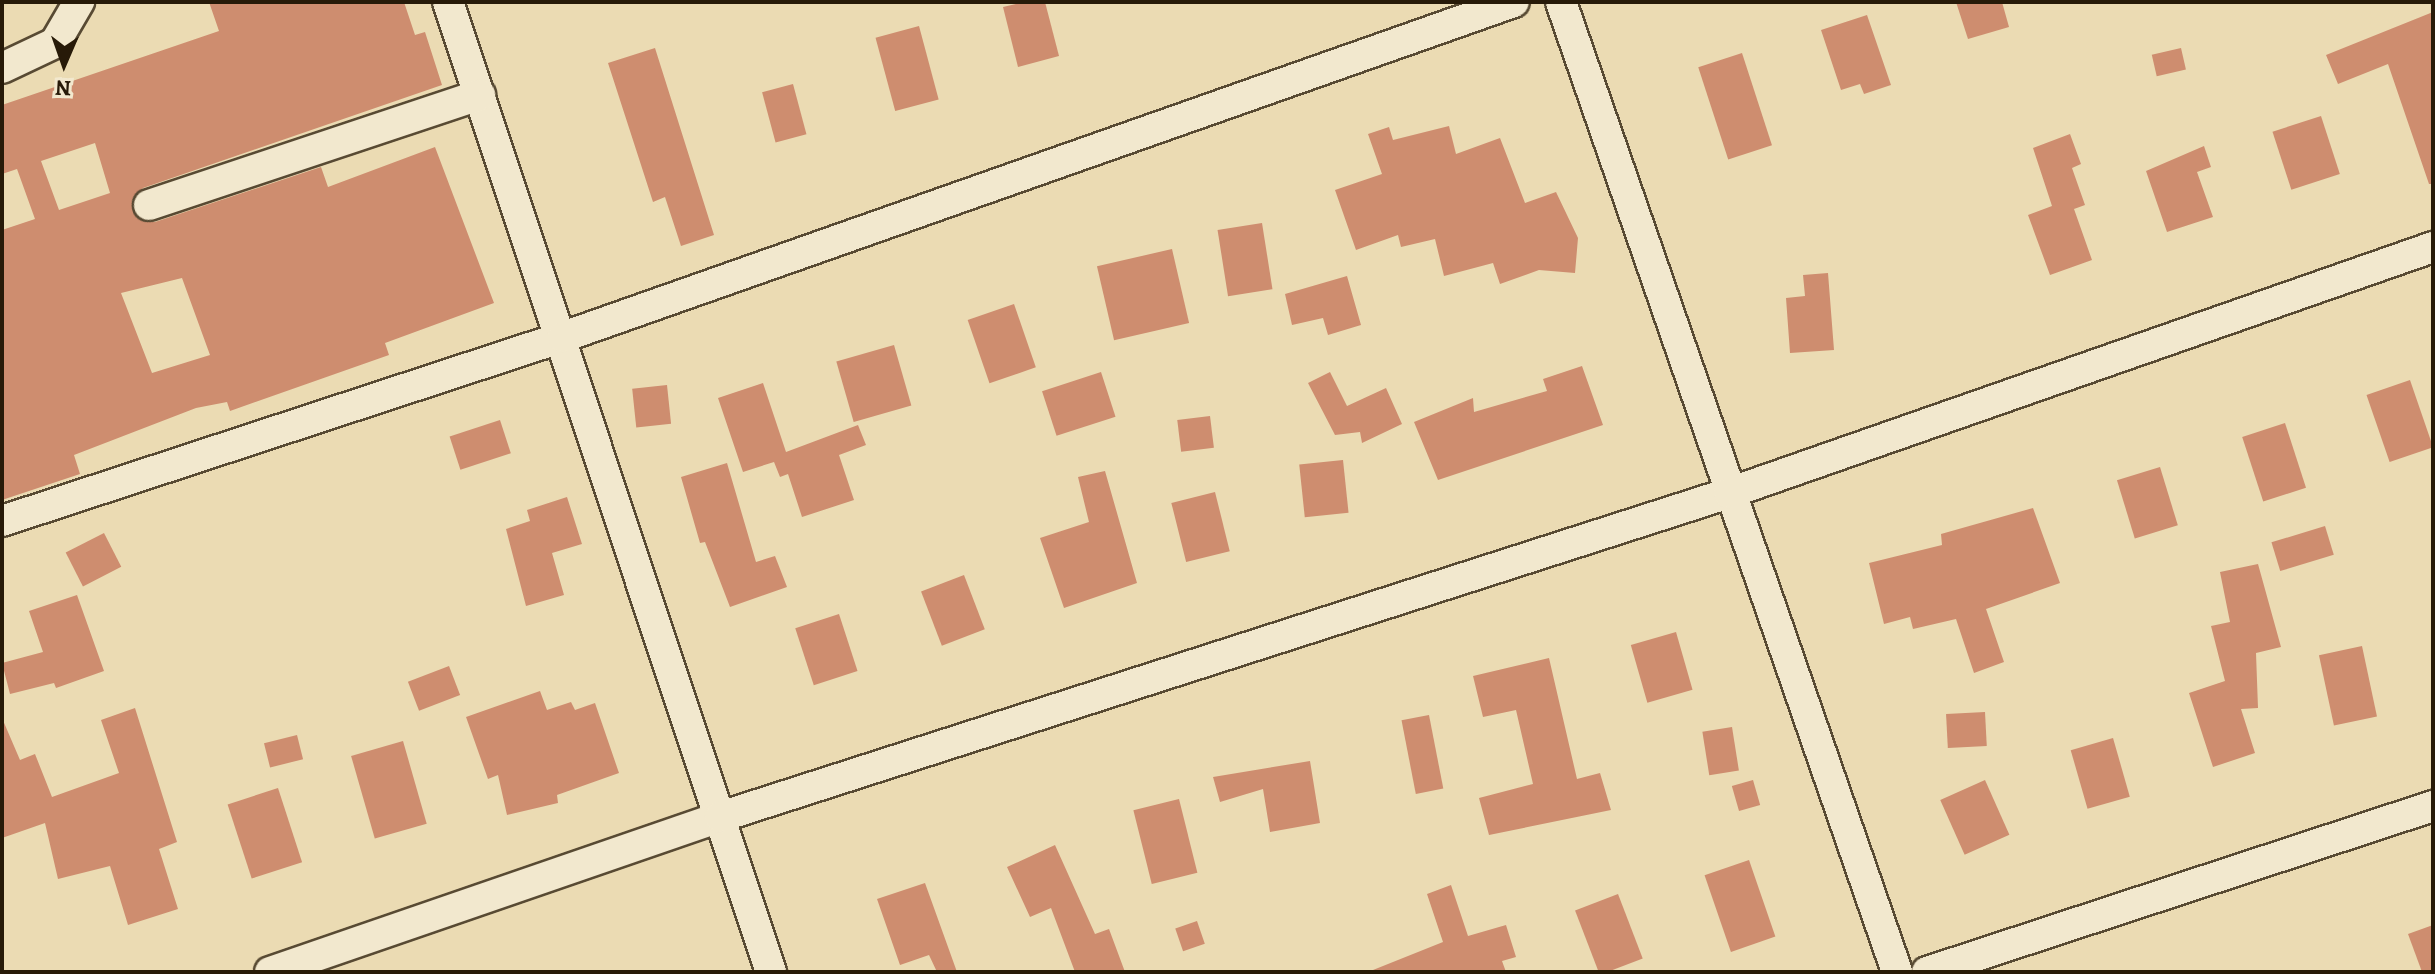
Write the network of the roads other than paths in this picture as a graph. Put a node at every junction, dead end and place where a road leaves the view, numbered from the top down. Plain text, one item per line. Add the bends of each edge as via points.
1 (79, 2) edge
2 (448, 2) edge
3 (1514, 2) edge
4 (1561, 2) edge
5 (2, 68) edge
6 (480, 95) junction
7 (149, 205) dead end
8 (2433, 247) edge
9 (563, 337) junction
10 (1729, 493) junction
11 (2, 521) edge
12 (2433, 806) edge
13 (720, 817) junction
14 (270, 972) edge
15 (771, 972) edge
16 (1897, 972) edge
17 (1927, 972) edge

1 - 5 street via 55,43
2 - 6 street
3 - 9 street
4 - 10 street
6 - 7 street
6 - 9 street
8 - 10 street
9 - 11 street
9 - 13 street
10 - 13 street
10 - 16 street
12 - 17 street
13 - 14 street
13 - 15 street

